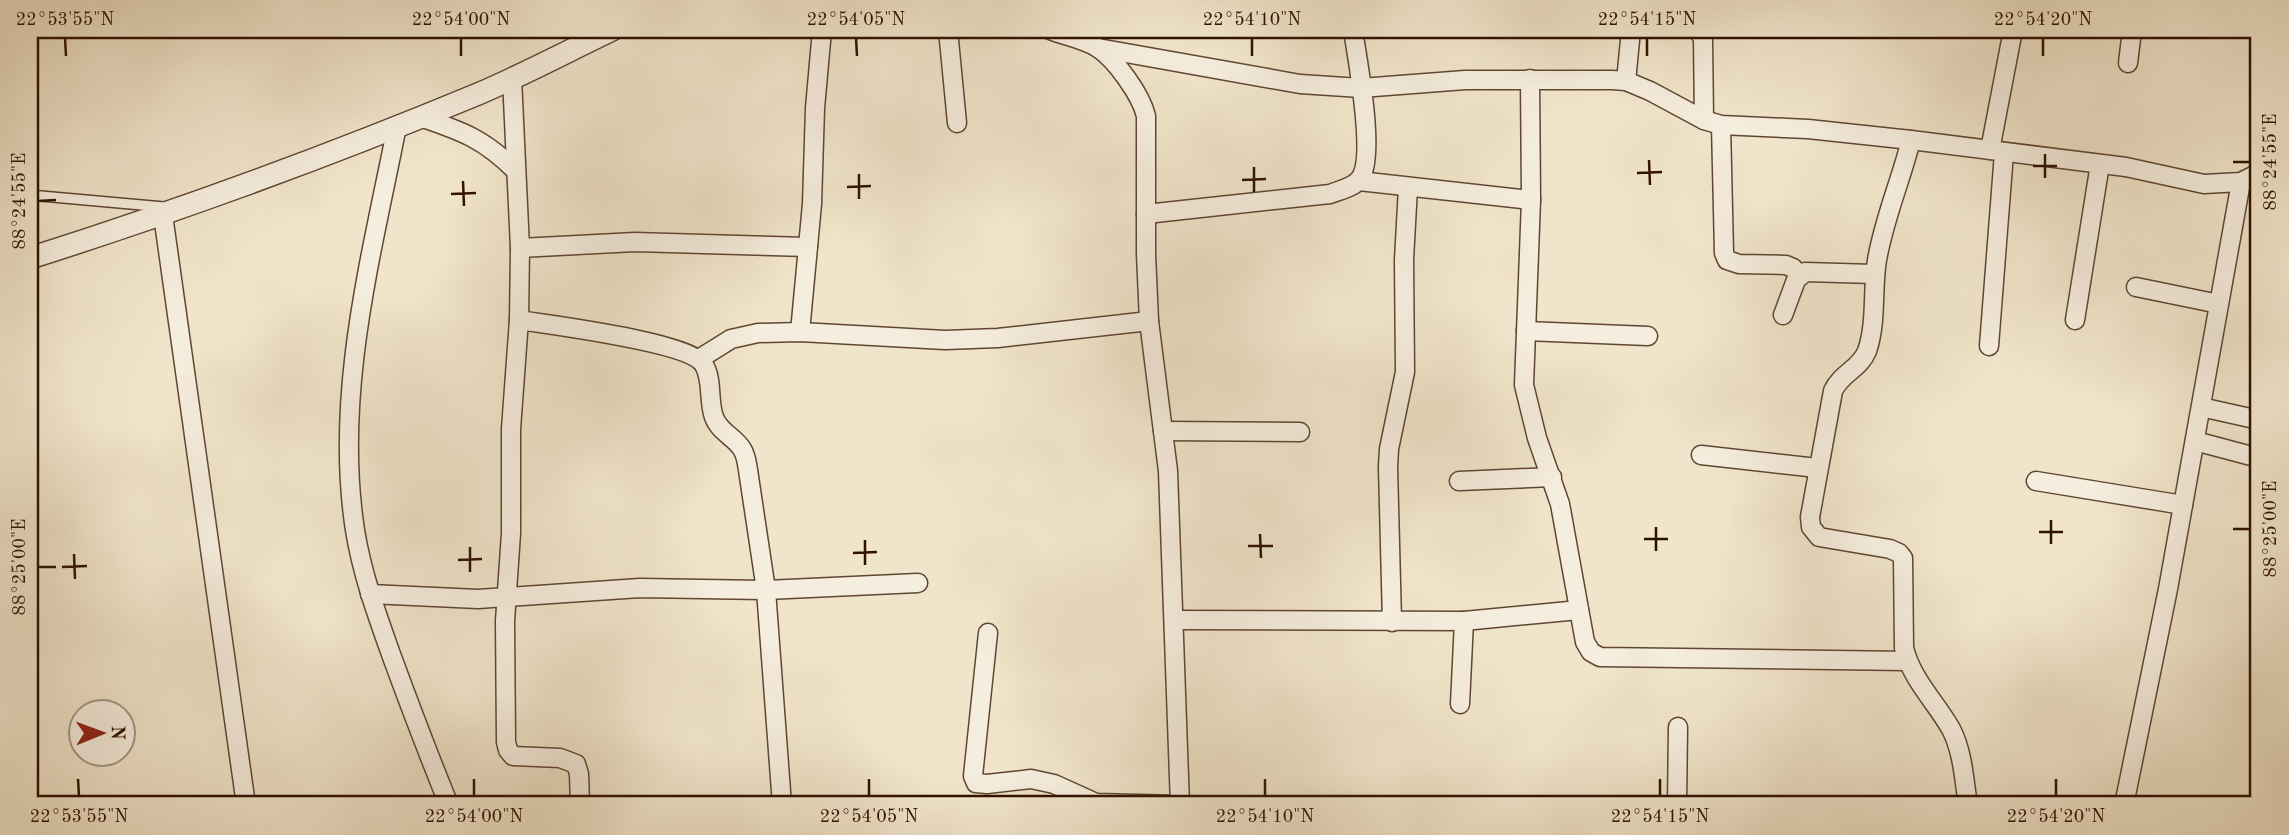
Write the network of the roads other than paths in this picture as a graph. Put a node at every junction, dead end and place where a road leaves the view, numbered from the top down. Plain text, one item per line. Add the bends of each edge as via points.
1 (612, 30) edge
2 (822, 30) edge
3 (948, 30) edge
4 (1050, 30) edge
5 (1353, 30) edge
6 (1631, 30) edge
7 (1698, 30) edge
8 (2013, 30) edge
9 (2132, 30) edge
10 (1098, 48) junction
11 (2128, 62) dead end
12 (512, 78) junction
13 (1530, 79) junction
14 (1626, 81) junction
15 (1361, 88) junction
16 (420, 117) junction
17 (1713, 122) junction
18 (957, 123) dead end
19 (397, 126) junction
20 (1911, 140) junction
21 (1997, 151) junction
22 (2100, 164) junction
23 (516, 171) junction
24 (2259, 173) edge
25 (1359, 181) junction
26 (2241, 182) junction
27 (1408, 187) junction
28 (30, 195) edge
29 (1531, 200) junction
30 (172, 211) junction
31 (1146, 215) junction
32 (808, 247) junction
33 (520, 248) junction
34 (30, 258) edge
35 (1874, 274) junction
36 (1800, 275) junction
37 (2136, 287) dead end
38 (2219, 304) junction
39 (1783, 315) dead end
40 (519, 320) junction
41 (2075, 320) dead end
42 (1149, 321) junction
43 (1526, 331) junction
44 (800, 332) junction
45 (1648, 336) dead end
46 (1989, 346) dead end
47 (699, 359) junction
48 (2201, 407) junction
49 (2259, 420) edge
50 (1163, 431) junction
51 (1300, 432) dead end
52 (2195, 442) junction
53 (1701, 455) dead end
54 (2259, 458) edge
55 (1817, 468) junction
56 (1552, 477) junction
57 (1458, 481) dead end
58 (2036, 481) dead end
59 (2183, 505) junction
60 (918, 583) dead end
61 (766, 590) junction
62 (370, 594) junction
63 (507, 597) junction
64 (1579, 610) junction
65 (1174, 620) junction
66 (1464, 621) junction
67 (1392, 622) junction
68 (988, 633) dead end
69 (1907, 661) junction
70 (1460, 704) dead end
71 (1678, 727) dead end
72 (246, 805) edge
73 (449, 805) edge
74 (580, 805) edge
75 (782, 805) edge
76 (1180, 805) edge
77 (1677, 805) edge
78 (1968, 805) edge
79 (2124, 805) edge

1 - 12 street
2 - 32 street
3 - 18 street
4 - 10 street
5 - 15 street
6 - 14 street
7 - 17 street
8 - 21 street
9 - 11 street
10 - 15 street via 1280,81
10 - 31 street via 1143,103
12 - 16 street
12 - 23 street
13 - 14 street
13 - 15 street
13 - 29 street
14 - 17 street
15 - 25 street via 1367,154
16 - 19 street
16 - 23 street via 478,139
17 - 20 street
17 - 36 street via 1727,260 1786,265
19 - 30 street
19 - 62 street via 366,282 347,426 355,530
20 - 21 street
20 - 35 street
21 - 22 street
21 - 46 street
22 - 26 street via 2204,184
22 - 41 street
23 - 33 street
24 - 26 street
25 - 27 street
25 - 31 street via 1330,194
26 - 38 street
27 - 29 street
27 - 67 street via 1406,362 1388,467
28 - 30 lane
29 - 43 street
30 - 34 street
30 - 72 street
31 - 42 street
32 - 33 street via 635,242
32 - 44 street
33 - 40 street
35 - 36 street via 1813,271
35 - 55 street via 1868,345 1860,365 1833,391
36 - 39 street
37 - 38 street
38 - 48 street
40 - 47 street via 654,343
40 - 63 street
42 - 44 street via 945,340
42 - 50 street
43 - 45 street
43 - 56 street via 1523,368 1527,401
44 - 47 street via 742,336
47 - 61 street via 705,366 714,417 744,451
48 - 49 street
48 - 52 street
50 - 51 street
50 - 65 street
52 - 54 street
52 - 59 street
53 - 55 street
55 - 69 street via 1810,517 1815,533 1891,549 1903,558
56 - 57 street
56 - 64 street
58 - 59 street
59 - 79 street
60 - 61 street
61 - 63 street via 640,588
61 - 75 street
62 - 63 street
62 - 73 street
63 - 74 street via 508,750 513,756 561,758 576,764
64 - 66 street
64 - 69 street via 1585,642 1600,657
65 - 67 street
65 - 76 street
66 - 67 street
66 - 70 street
68 - 76 street via 973,776 976,783 1031,779 1096,803
69 - 78 street via 1951,730
71 - 77 street

